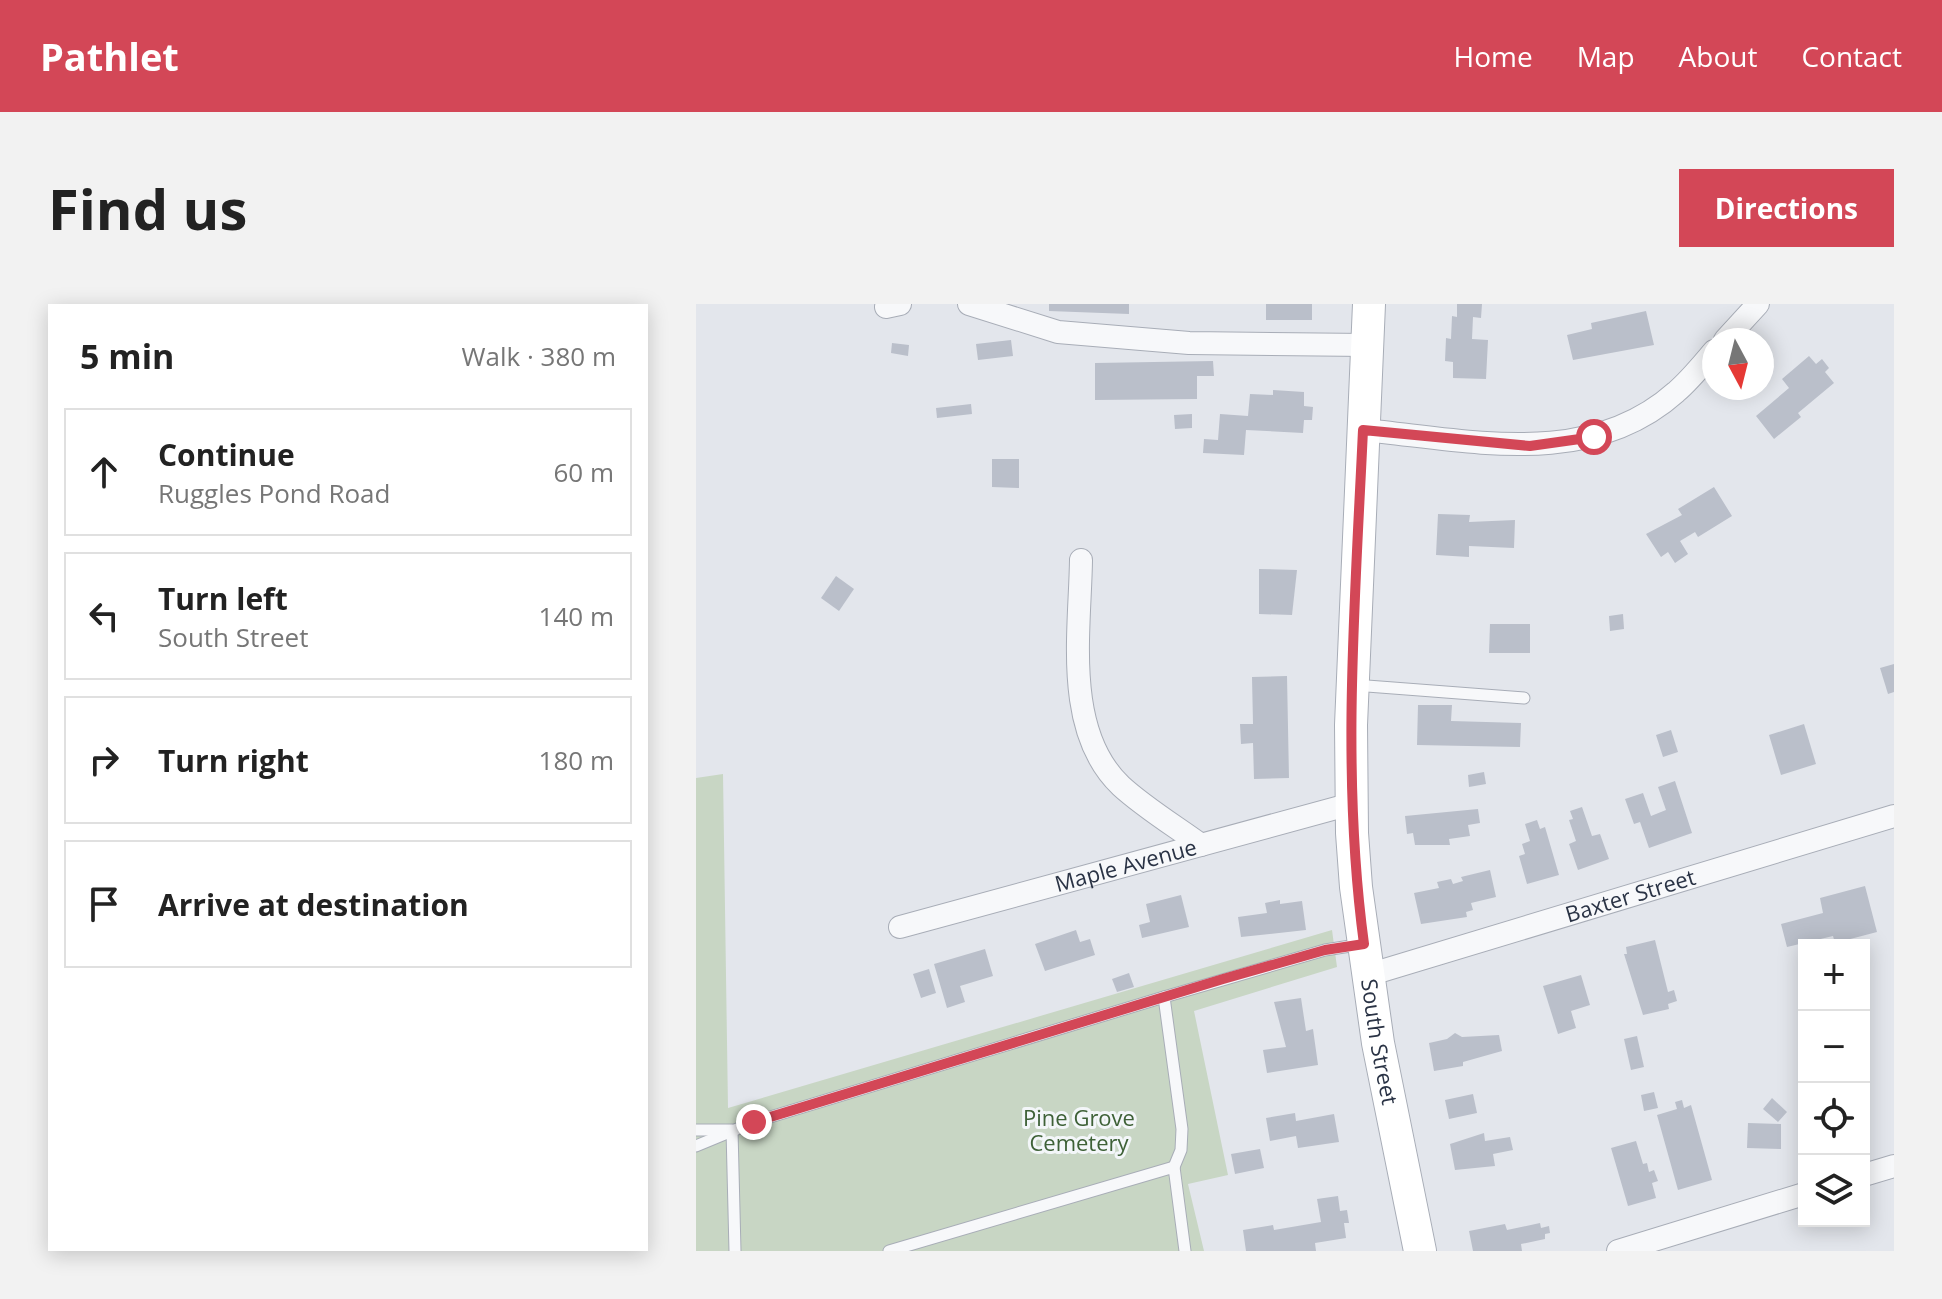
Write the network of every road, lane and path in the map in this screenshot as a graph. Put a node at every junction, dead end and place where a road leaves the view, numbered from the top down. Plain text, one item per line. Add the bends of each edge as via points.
1 (969, 304) edge
2 (1369, 304) edge
3 (1758, 304) edge
4 (1736, 328) edge
5 (1367, 345) junction
6 (1702, 364) edge
7 (1363, 430) junction
8 (1081, 560) dead end
9 (1353, 685) junction
10 (1524, 698) dead end
11 (1351, 804) junction
12 (1894, 816) edge
13 (1201, 845) junction
14 (900, 927) dead end
15 (1366, 960) junction
16 (1164, 997) junction
17 (696, 1130) edge
18 (732, 1130) junction
19 (696, 1146) edge
20 (1894, 1166) edge
21 (1174, 1167) junction
22 (1870, 1173) edge
23 (1798, 1196) edge
24 (735, 1251) edge
25 (889, 1251) edge
26 (1185, 1251) edge
27 (1420, 1251) edge
28 (1618, 1251) edge

1 - 5 street via 1073,334 1189,343
2 - 5 main road, South Street
3 - 4 street
5 - 7 main road, South Street
6 - 7 street via 1645,414 1594,437 1530,446
7 - 9 main road, South Street
8 - 13 street via 1080,676 1084,715 1096,751 1120,785
9 - 10 lane
9 - 11 main road, South Street
11 - 13 street, Maple Avenue
11 - 15 main road, South Street
12 - 15 street, Baxter Street
13 - 14 street, Maple Avenue
15 - 16 lane via 1325,950
15 - 27 main road, South Street via 1397,1149
16 - 18 lane
16 - 21 lane via 1182,1129
17 - 18 lane
18 - 19 lane
18 - 24 lane
20 - 22 street
21 - 25 lane
21 - 26 lane
23 - 28 street

